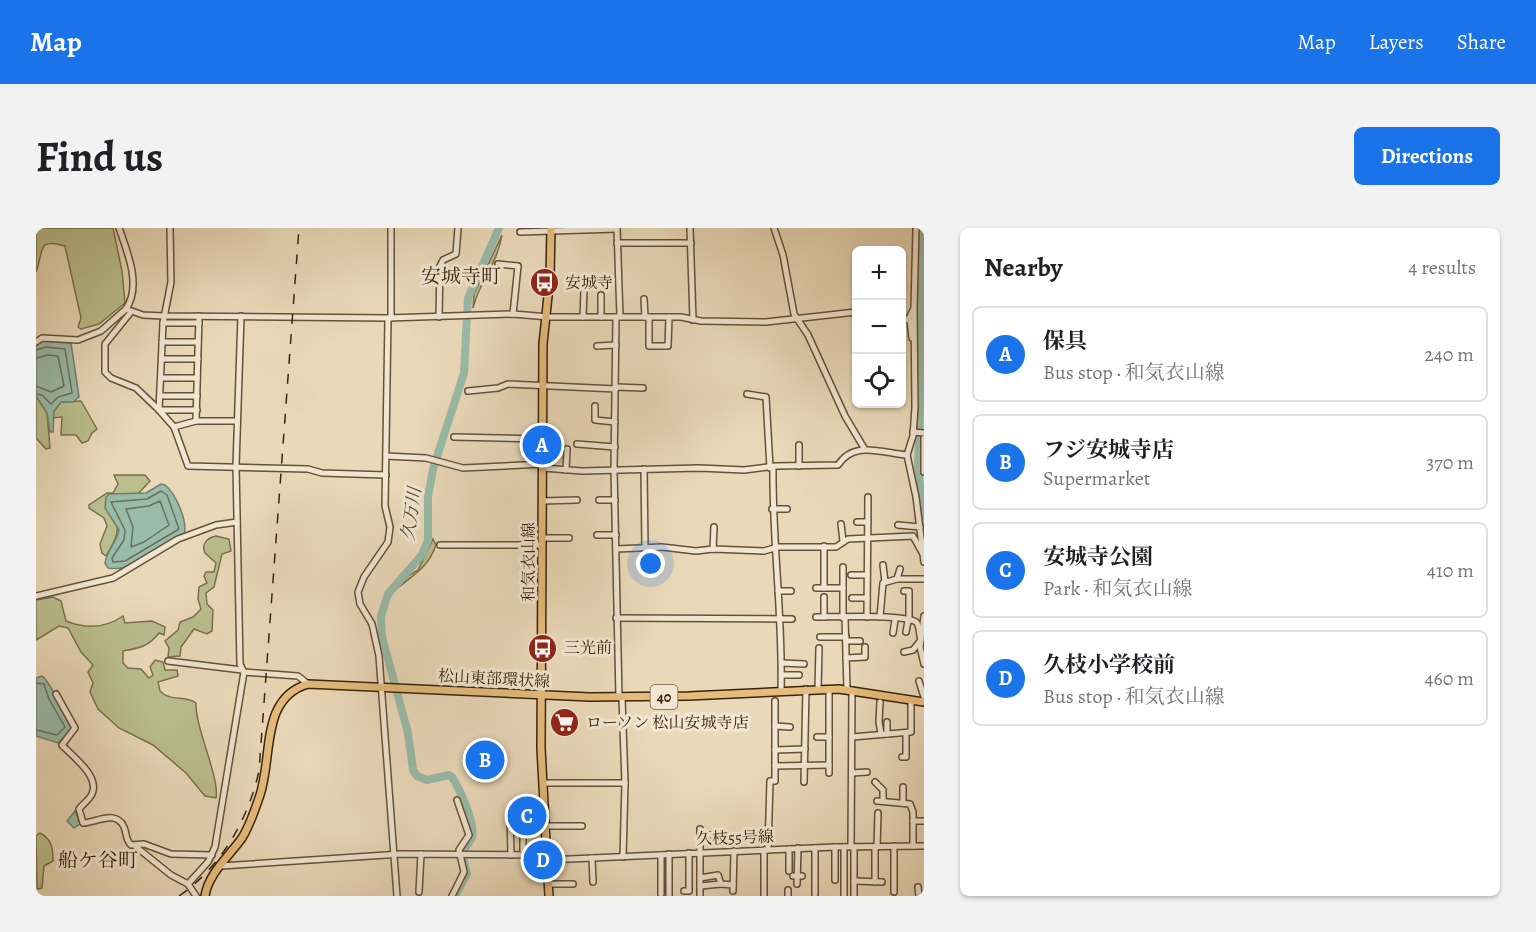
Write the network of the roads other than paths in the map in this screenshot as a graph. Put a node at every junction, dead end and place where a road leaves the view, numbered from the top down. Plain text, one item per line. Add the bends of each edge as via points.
1 (119, 228) edge
2 (170, 228) edge
3 (390, 228) edge
4 (458, 228) edge
5 (617, 228) edge
6 (690, 228) edge
7 (774, 228) edge
8 (916, 228) edge
9 (551, 229) edge
10 (520, 232) dead end
11 (617, 243) junction
12 (691, 243) junction
13 (498, 264) dead end
14 (584, 290) dead end
15 (601, 295) dead end
16 (644, 298) dead end
17 (914, 308) junction
18 (129, 310) junction
19 (852, 312) edge
20 (513, 314) junction
21 (164, 316) junction
22 (199, 316) junction
23 (241, 316) junction
24 (544, 316) junction
25 (439, 317) junction
26 (583, 317) junction
27 (601, 317) junction
28 (618, 317) junction
29 (647, 317) junction
30 (669, 317) junction
31 (796, 317) junction
32 (390, 318) junction
33 (906, 318) edge
34 (909, 318) junction
35 (693, 320) junction
36 (163, 323) junction
37 (199, 323) junction
38 (36, 342) edge
39 (162, 342) junction
40 (198, 342) junction
41 (915, 344) junction
42 (597, 345) dead end
43 (616, 345) junction
44 (924, 346) edge
45 (162, 359) junction
46 (198, 359) junction
47 (161, 378) junction
48 (197, 378) junction
49 (542, 387) junction
50 (616, 388) junction
51 (643, 388) dead end
52 (468, 391) dead end
53 (747, 394) dead end
54 (160, 396) junction
55 (197, 396) junction
56 (595, 406) dead end
57 (159, 410) junction
58 (197, 410) junction
59 (196, 421) junction
60 (237, 421) junction
61 (615, 422) junction
62 (174, 427) junction
63 (914, 432) junction
64 (924, 435) edge
65 (454, 437) dead end
66 (543, 439) junction
67 (577, 444) dead end
68 (799, 445) dead end
69 (615, 447) junction
70 (864, 448) junction
71 (567, 449) dead end
72 (907, 455) junction
73 (386, 456) junction
74 (236, 466) junction
75 (543, 466) junction
76 (799, 466) junction
77 (771, 467) junction
78 (644, 469) junction
79 (566, 470) junction
80 (614, 470) junction
81 (924, 472) edge
82 (386, 475) junction
83 (868, 497) dead end
84 (578, 500) dead end
85 (599, 500) dead end
86 (615, 500) junction
87 (543, 501) junction
88 (772, 508) junction
89 (787, 509) dead end
90 (237, 522) junction
91 (858, 522) dead end
92 (868, 522) junction
93 (842, 524) dead end
94 (898, 525) dead end
95 (714, 527) dead end
96 (920, 528) junction
97 (597, 535) dead end
98 (616, 535) junction
99 (568, 538) dead end
100 (868, 538) junction
101 (542, 541) junction
102 (843, 541) junction
103 (440, 544) dead end
104 (824, 546) junction
105 (645, 547) junction
106 (775, 548) junction
107 (616, 549) junction
108 (713, 549) junction
109 (923, 554) edge
110 (924, 562) edge
111 (883, 566) dead end
112 (843, 567) dead end
113 (900, 568) dead end
114 (851, 575) dead end
115 (867, 575) junction
116 (897, 579) junction
117 (924, 579) edge
118 (885, 582) junction
119 (816, 588) dead end
120 (824, 588) junction
121 (843, 588) junction
122 (778, 591) junction
123 (791, 591) dead end
124 (904, 591) dead end
125 (36, 596) edge
126 (824, 597) dead end
127 (852, 598) dead end
128 (867, 598) junction
129 (924, 616) edge
130 (867, 617) junction
131 (882, 617) junction
132 (616, 618) junction
133 (816, 618) dead end
134 (824, 618) junction
135 (844, 618) junction
136 (780, 619) junction
137 (792, 619) dead end
138 (896, 620) junction
139 (909, 621) junction
140 (883, 624) dead end
141 (906, 632) dead end
142 (893, 633) dead end
143 (820, 637) dead end
144 (846, 639) junction
145 (860, 640) dead end
146 (921, 640) junction
147 (865, 647) dead end
148 (819, 648) dead end
149 (904, 652) dead end
150 (846, 658) junction
151 (168, 661) dead end
152 (782, 663) junction
153 (804, 664) dead end
154 (924, 664) edge
155 (243, 671) junction
156 (782, 675) junction
157 (800, 675) dead end
158 (919, 681) dead end
159 (308, 684) junction
160 (384, 687) junction
161 (806, 689) junction
162 (819, 689) junction
163 (829, 689) junction
164 (849, 689) junction
165 (781, 690) junction
166 (56, 694) dead end
167 (541, 695) junction
168 (621, 697) junction
169 (924, 697) edge
170 (775, 701) dead end
171 (880, 702) dead end
172 (911, 702) junction
173 (924, 702) edge
174 (887, 722) dead end
175 (775, 726) junction
176 (790, 727) dead end
177 (906, 733) junction
178 (884, 734) junction
179 (817, 737) dead end
180 (829, 737) junction
181 (852, 737) junction
182 (805, 749) junction
183 (775, 750) junction
184 (902, 757) dead end
185 (775, 765) junction
186 (805, 765) junction
187 (829, 765) junction
188 (867, 771) dead end
189 (829, 773) dead end
190 (852, 773) junction
191 (804, 782) dead end
192 (875, 782) dead end
193 (543, 783) junction
194 (625, 783) junction
195 (903, 788) dead end
196 (458, 800) dead end
197 (903, 803) junction
198 (878, 813) dead end
199 (511, 815) dead end
200 (913, 821) junction
201 (924, 821) edge
202 (523, 825) dead end
203 (546, 826) junction
204 (582, 826) dead end
205 (711, 835) dead end
206 (135, 846) junction
207 (894, 846) junction
208 (913, 846) junction
209 (924, 846) edge
210 (835, 847) junction
211 (844, 847) junction
212 (853, 847) junction
213 (876, 847) junction
214 (798, 848) junction
215 (815, 848) junction
216 (789, 849) junction
217 (766, 850) junction
218 (734, 851) junction
219 (700, 852) junction
220 (689, 853) junction
221 (421, 854) junction
222 (669, 854) junction
223 (212, 855) junction
224 (395, 855) junction
225 (511, 855) junction
226 (524, 855) junction
227 (661, 855) junction
228 (461, 856) junction
229 (622, 856) junction
230 (547, 857) junction
231 (592, 858) junction
232 (221, 866) junction
233 (795, 875) junction
234 (700, 878) junction
235 (835, 880) dead end
236 (854, 881) junction
237 (593, 882) dead end
238 (875, 882) junction
239 (882, 882) dead end
240 (188, 884) junction
241 (548, 884) junction
242 (573, 884) dead end
243 (721, 884) junction
244 (797, 884) dead end
245 (700, 886) junction
246 (918, 887) dead end
247 (684, 891) dead end
248 (419, 892) dead end
249 (894, 892) dead end
250 (661, 894) dead end
251 (815, 894) dead end
252 (196, 896) edge
253 (205, 896) edge
254 (397, 896) edge
255 (452, 896) edge
256 (549, 896) edge
257 (669, 896) edge
258 (700, 896) edge
259 (764, 896) edge
260 (844, 896) edge
261 (854, 896) edge
262 (919, 896) edge

1 - 18 street via 132,264
2 - 21 street via 171,282
3 - 32 street
4 - 25 street via 456,254 440,266
5 - 9 street
5 - 11 street
6 - 12 street
7 - 31 street
8 - 17 street
9 - 10 street
9 - 24 main road, 和気衣山線
11 - 12 street
11 - 28 street
12 - 35 street
13 - 20 street via 518,266
14 - 26 street
15 - 27 street
16 - 29 street
17 - 34 street
17 - 41 street
18 - 21 street
18 - 38 street via 101,332 78,340 42,338
18 - 57 street via 105,344 105,372 136,388
19 - 31 street
20 - 24 street
20 - 25 street
21 - 22 street
21 - 36 street
22 - 23 street
22 - 37 street
23 - 32 street
23 - 60 street
24 - 26 street
24 - 49 main road, 和気衣山線
25 - 32 street
26 - 27 street
27 - 28 street
28 - 29 street
28 - 43 street
29 - 30 street
29 - 30 street via 649,346 668,345
30 - 35 street
31 - 35 street via 766,322
31 - 70 street
32 - 73 street
33 - 34 street
34 - 41 street
36 - 37 street
36 - 39 street
37 - 40 street
39 - 40 street
39 - 45 street
40 - 46 street
41 - 44 street
41 - 63 street
42 - 43 street
43 - 50 street
45 - 46 street
45 - 47 street
46 - 48 street
47 - 48 street
47 - 54 street
48 - 55 street
49 - 50 street
49 - 52 street via 508,384
49 - 66 main road, 和気衣山線
50 - 51 street
50 - 61 street
53 - 77 street via 766,398
54 - 55 street
54 - 57 street
55 - 58 street
56 - 61 street via 595,420
57 - 58 street
57 - 62 street
58 - 59 street
59 - 60 street
59 - 62 street
60 - 74 street
61 - 69 street
62 - 74 street via 188,465
63 - 64 street
63 - 72 street
64 - 81 street
65 - 66 street
66 - 75 main road, 和気衣山線
67 - 69 street
68 - 76 street
69 - 80 street
70 - 72 street
70 - 76 street via 843,457 838,465
71 - 79 street
72 - 96 street
73 - 75 street via 472,468
73 - 82 street
74 - 82 street
74 - 90 street
75 - 79 street
75 - 87 main road, 和気衣山線
76 - 77 street
77 - 78 street
77 - 88 street
78 - 80 street
78 - 105 street
79 - 80 street
80 - 86 street
82 - 160 street via 389,537 360,583 358,596 373,628
83 - 92 street
84 - 87 street
85 - 86 street
86 - 98 street
87 - 101 main road, 和気衣山線
88 - 89 street
88 - 106 street
90 - 125 street via 178,539 113,578
90 - 155 street via 238,622
91 - 92 street
92 - 100 street
93 - 102 street
94 - 96 street
95 - 108 street
96 - 109 street
97 - 98 street
98 - 107 street
99 - 101 street
100 - 102 street
100 - 109 street via 915,536
100 - 115 street
101 - 103 street
101 - 167 main road, 和気衣山線
102 - 104 street via 838,546
104 - 106 street
104 - 120 street
105 - 107 street
105 - 108 street
106 - 108 street
106 - 122 street
107 - 132 street
109 - 110 street
111 - 118 street
112 - 121 street
113 - 116 street
114 - 115 street
115 - 128 street
116 - 117 street
116 - 118 street
118 - 131 street
119 - 120 street
120 - 121 street
121 - 135 street
122 - 123 street
122 - 136 street
124 - 139 street via 909,591
126 - 134 street
127 - 128 street
128 - 130 street
129 - 146 street
130 - 131 street
130 - 135 street
131 - 138 street
131 - 140 street
132 - 136 street
132 - 168 street
133 - 134 street
134 - 135 street
135 - 144 street
136 - 137 street
136 - 152 street
138 - 139 street
138 - 142 street
139 - 141 street
139 - 146 street via 917,623
143 - 144 street
144 - 145 street
144 - 150 street
146 - 149 street via 913,650
146 - 154 street
147 - 150 street via 865,657
148 - 162 street
150 - 164 street
151 - 155 street
152 - 153 street
152 - 156 street
155 - 159 street via 298,676
155 - 223 street
156 - 157 street
156 - 165 street
158 - 169 street
159 - 160 main road, 松山東部環状線 / 40
159 - 232 main road via 293,690 278,705 259,799 244,835
160 - 167 main road, 松山東部環状線 / 40
160 - 224 street via 387,792
161 - 162 main road, 松山東部環状線 / 40
161 - 165 main road, 松山東部環状線 / 40
161 - 182 street
162 - 163 main road, 松山東部環状線 / 40
163 - 164 main road, 松山東部環状線 / 40
163 - 180 street
164 - 172 main road, 松山東部環状線 / 40
164 - 181 street
165 - 168 main road, 松山東部環状線 / 40
166 - 206 street via 75,728 62,745 93,783 92,794 79,809 83,823 114,819 124,827 128,842
167 - 168 main road, 松山東部環状線 / 40
167 - 193 main road, 和気衣山線
168 - 194 street
170 - 175 street
171 - 178 street via 879,723
172 - 173 main road, 松山東部環状線 / 40
172 - 177 street via 913,729
174 - 178 street
175 - 176 street
175 - 183 street
177 - 178 street
177 - 184 street via 906,757
178 - 181 street
179 - 180 street
180 - 187 street
181 - 190 street
182 - 183 street
182 - 186 street
183 - 185 street
185 - 186 street
185 - 217 street via 775,781 770,781
186 - 187 street
186 - 191 street
187 - 189 street
188 - 190 street
190 - 212 street
192 - 197 street via 883,790 880,801
193 - 194 street
193 - 203 main road, 和気衣山線
194 - 229 street
195 - 197 street
196 - 228 street via 469,828 469,835 460,846
197 - 200 street via 912,807
198 - 213 street
199 - 225 street
200 - 201 street
200 - 208 street
202 - 226 street
203 - 204 street
203 - 230 main road, 和気衣山線
205 - 219 street via 700,832
206 - 223 street via 144,844 171,854
206 - 240 street
207 - 208 street, 久枝55号線
207 - 213 street, 久枝55号線
207 - 249 street
208 - 209 street, 久枝55号線
210 - 211 street, 久枝55号線
210 - 215 street, 久枝55号線
210 - 235 street
211 - 212 street, 久枝55号線
211 - 260 street
212 - 213 street, 久枝55号線
212 - 236 street
213 - 238 street
214 - 215 street, 久枝55号線
214 - 216 street, 久枝55号線
214 - 233 street
215 - 251 street
216 - 217 street, 久枝55号線
216 - 233 street
217 - 218 street, 久枝55号線
217 - 259 street
218 - 219 street, 久枝55号線
218 - 243 street via 733,888
219 - 220 street, 久枝55号線
219 - 234 street
220 - 222 street, 久枝55号線
220 - 247 street via 689,891
221 - 224 street, 久枝55号線
221 - 228 street, 久枝55号線
221 - 248 street
222 - 227 street, 久枝55号線
222 - 257 street
223 - 240 street
224 - 232 street, 久枝55号線
224 - 254 street
225 - 226 street, 久枝55号線
225 - 228 street, 久枝55号線
226 - 230 street, 久枝55号線
227 - 229 street, 久枝55号線
227 - 250 street
228 - 255 street via 464,872
229 - 231 street, 久枝55号線
230 - 231 street, 久枝55号線
230 - 241 main road, 和気衣山線
231 - 237 street
232 - 253 main road
233 - 244 street
234 - 243 street via 718,875
234 - 245 street
236 - 238 street
236 - 261 street
238 - 239 street
240 - 252 street
241 - 242 street
241 - 256 main road, 和気衣山線
243 - 245 street
245 - 258 street
246 - 262 street

